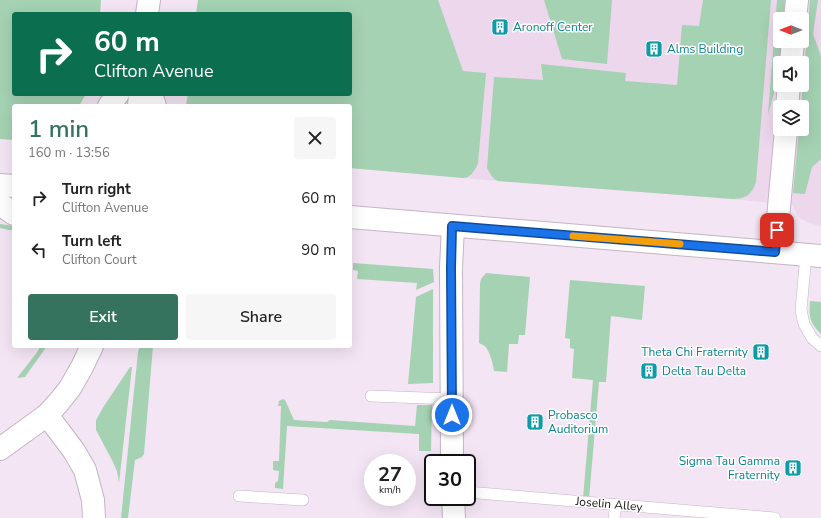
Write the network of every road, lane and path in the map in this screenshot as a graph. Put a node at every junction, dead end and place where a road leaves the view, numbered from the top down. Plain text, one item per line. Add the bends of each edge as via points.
1 (149, 0) edge
2 (797, 0) edge
3 (147, 12) edge
4 (796, 12) edge
5 (116, 96) edge
6 (110, 104) edge
7 (785, 136) edge
8 (12, 179) edge
9 (0, 180) edge
10 (0, 185) edge
11 (12, 186) edge
12 (0, 204) edge
13 (352, 212) edge
14 (12, 213) edge
15 (352, 217) edge
16 (381, 219) junction
17 (452, 226) junction
18 (775, 252) junction
19 (813, 255) edge
20 (821, 346) edge
21 (90, 348) edge
22 (97, 348) edge
23 (83, 357) edge
24 (371, 396) dead end
25 (451, 400) junction
26 (47, 415) junction
27 (0, 449) edge
28 (452, 454) edge
29 (476, 493) edge
30 (239, 496) dead end
31 (304, 500) dead end
32 (616, 505) junction
33 (453, 506) edge
34 (94, 518) edge
35 (454, 518) edge
36 (614, 518) edge
37 (775, 518) edge

1 - 3 main road
2 - 4 main road
5 - 6 main road
7 - 18 main road
8 - 9 main road
10 - 11 main road
12 - 14 main road
13 - 16 main road
15 - 16 main road
16 - 17 main road
17 - 18 main road
17 - 25 main road
18 - 19 main road
19 - 20 lane via 801,310 804,324 812,338
21 - 23 main road
22 - 23 main road
23 - 26 main road via 70,388
24 - 25 lane
25 - 28 main road
26 - 27 main road
26 - 34 main road via 85,470 93,500
29 - 32 lane, Joselin Alley
30 - 31 lane
32 - 36 lane
32 - 37 lane, Joselin Alley
33 - 35 main road

